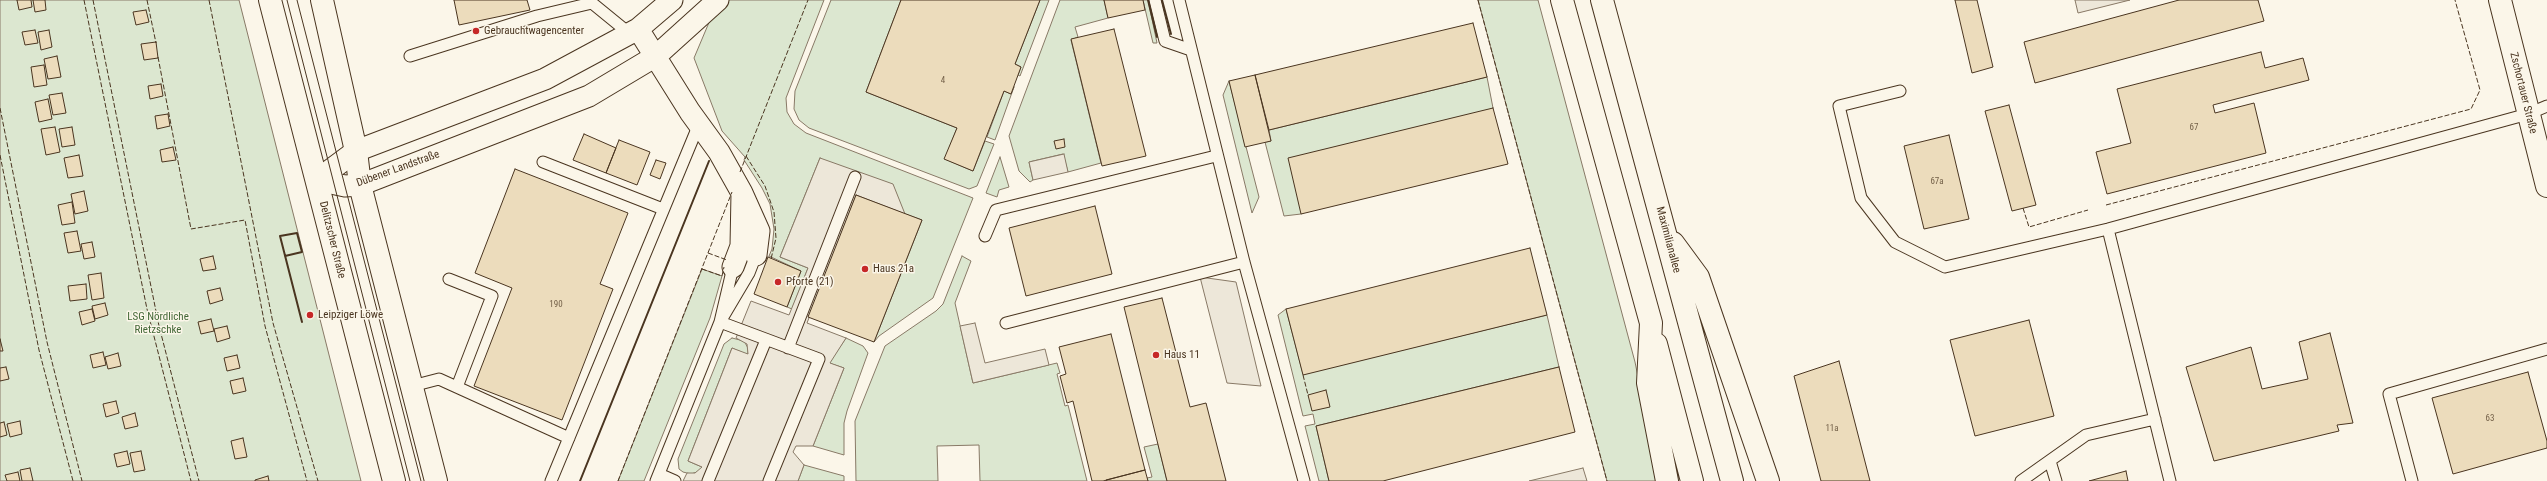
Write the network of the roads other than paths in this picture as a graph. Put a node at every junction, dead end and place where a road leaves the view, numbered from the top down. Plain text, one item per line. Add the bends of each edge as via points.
1 (270, 0) edge
2 (322, 0) edge
3 (672, 0) edge
4 (718, 0) edge
5 (1155, 0) edge
6 (1179, 0) edge
7 (1562, 0) edge
8 (1602, 0) edge
9 (2500, 0) edge
10 (634, 32) junction
11 (1191, 50) junction
12 (410, 56) dead end
13 (656, 56) junction
14 (1900, 90) dead end
15 (2538, 110) edge
16 (699, 124) junction
17 (356, 151) junction
18 (1216, 156) junction
19 (542, 162) dead end
20 (855, 177) dead end
21 (317, 180) junction
22 (360, 184) junction
23 (2547, 186) edge
24 (742, 193) junction
25 (663, 209) junction
26 (2108, 229) junction
27 (1666, 234) junction
28 (985, 236) dead end
29 (756, 255) joint
30 (1244, 262) junction
31 (733, 267) joint
32 (449, 279) dead end
33 (720, 322) junction
34 (1006, 322) dead end
35 (1651, 323) junction
36 (766, 340) junction
37 (788, 348) junction
38 (2547, 350) edge
39 (412, 386) junction
40 (457, 387) junction
41 (2154, 418) junction
42 (569, 438) junction
43 (2050, 461) junction
44 (657, 478) edge
45 (394, 481) edge
46 (436, 481) edge
47 (552, 481) edge
48 (675, 481) edge
49 (708, 481) edge
50 (769, 481) edge
51 (1304, 481) edge
52 (1667, 481) edge
53 (1692, 481) edge
54 (1732, 481) edge
55 (1768, 481) edge
56 (2021, 481) edge
57 (2056, 481) edge
58 (2170, 481) edge
59 (2412, 481) edge

1 - 21 main road, Delitzscher Straße
2 - 17 main road
3 - 10 street
4 - 13 street, Dübener Landstraße
5 - 11 lane via 1165,41
6 - 11 lane
7 - 35 main road
8 - 27 main road, Maximilianallee
9 - 15 main road, Zschortauer Straße
10 - 12 lane via 592,3 537,16
10 - 13 street
10 - 17 street via 545,79
11 - 18 lane
13 - 16 street
13 - 22 street, Dübener Landstraße via 589,96
14 - 26 lane via 1839,106 1861,198 1895,242 1945,267
15 - 23 main road, Zschortauer Straße
15 - 26 lane
16 - 24 street via 719,152
16 - 25 lane
17 - 21 street
17 - 22 main road
18 - 28 lane via 996,210
18 - 30 lane
19 - 25 lane
20 - 37 lane
21 - 22 street, Dübener Landstraße via 345,186
21 - 45 main road, Delitzscher Straße
22 - 39 main road
24 - 29 street via 759,231
24 - 31 street via 741,246
25 - 42 lane
26 - 41 lane
27 - 54 main road, Maximilianallee
27 - 55 main road via 1698,276
29 - 33 lane via 749,273
30 - 34 lane
30 - 51 lane
31 - 33 lane
32 - 40 lane via 492,296
33 - 36 lane
33 - 44 lane
35 - 52 main road via 1648,383
35 - 53 main road
36 - 37 lane
36 - 49 lane
37 - 50 lane via 819,359
38 - 59 lane via 2389,394
39 - 40 lane via 439,379
39 - 46 main road
40 - 42 lane
41 - 43 lane via 2086,435
41 - 58 lane
42 - 47 lane
43 - 56 lane
43 - 57 lane
44 - 48 lane

